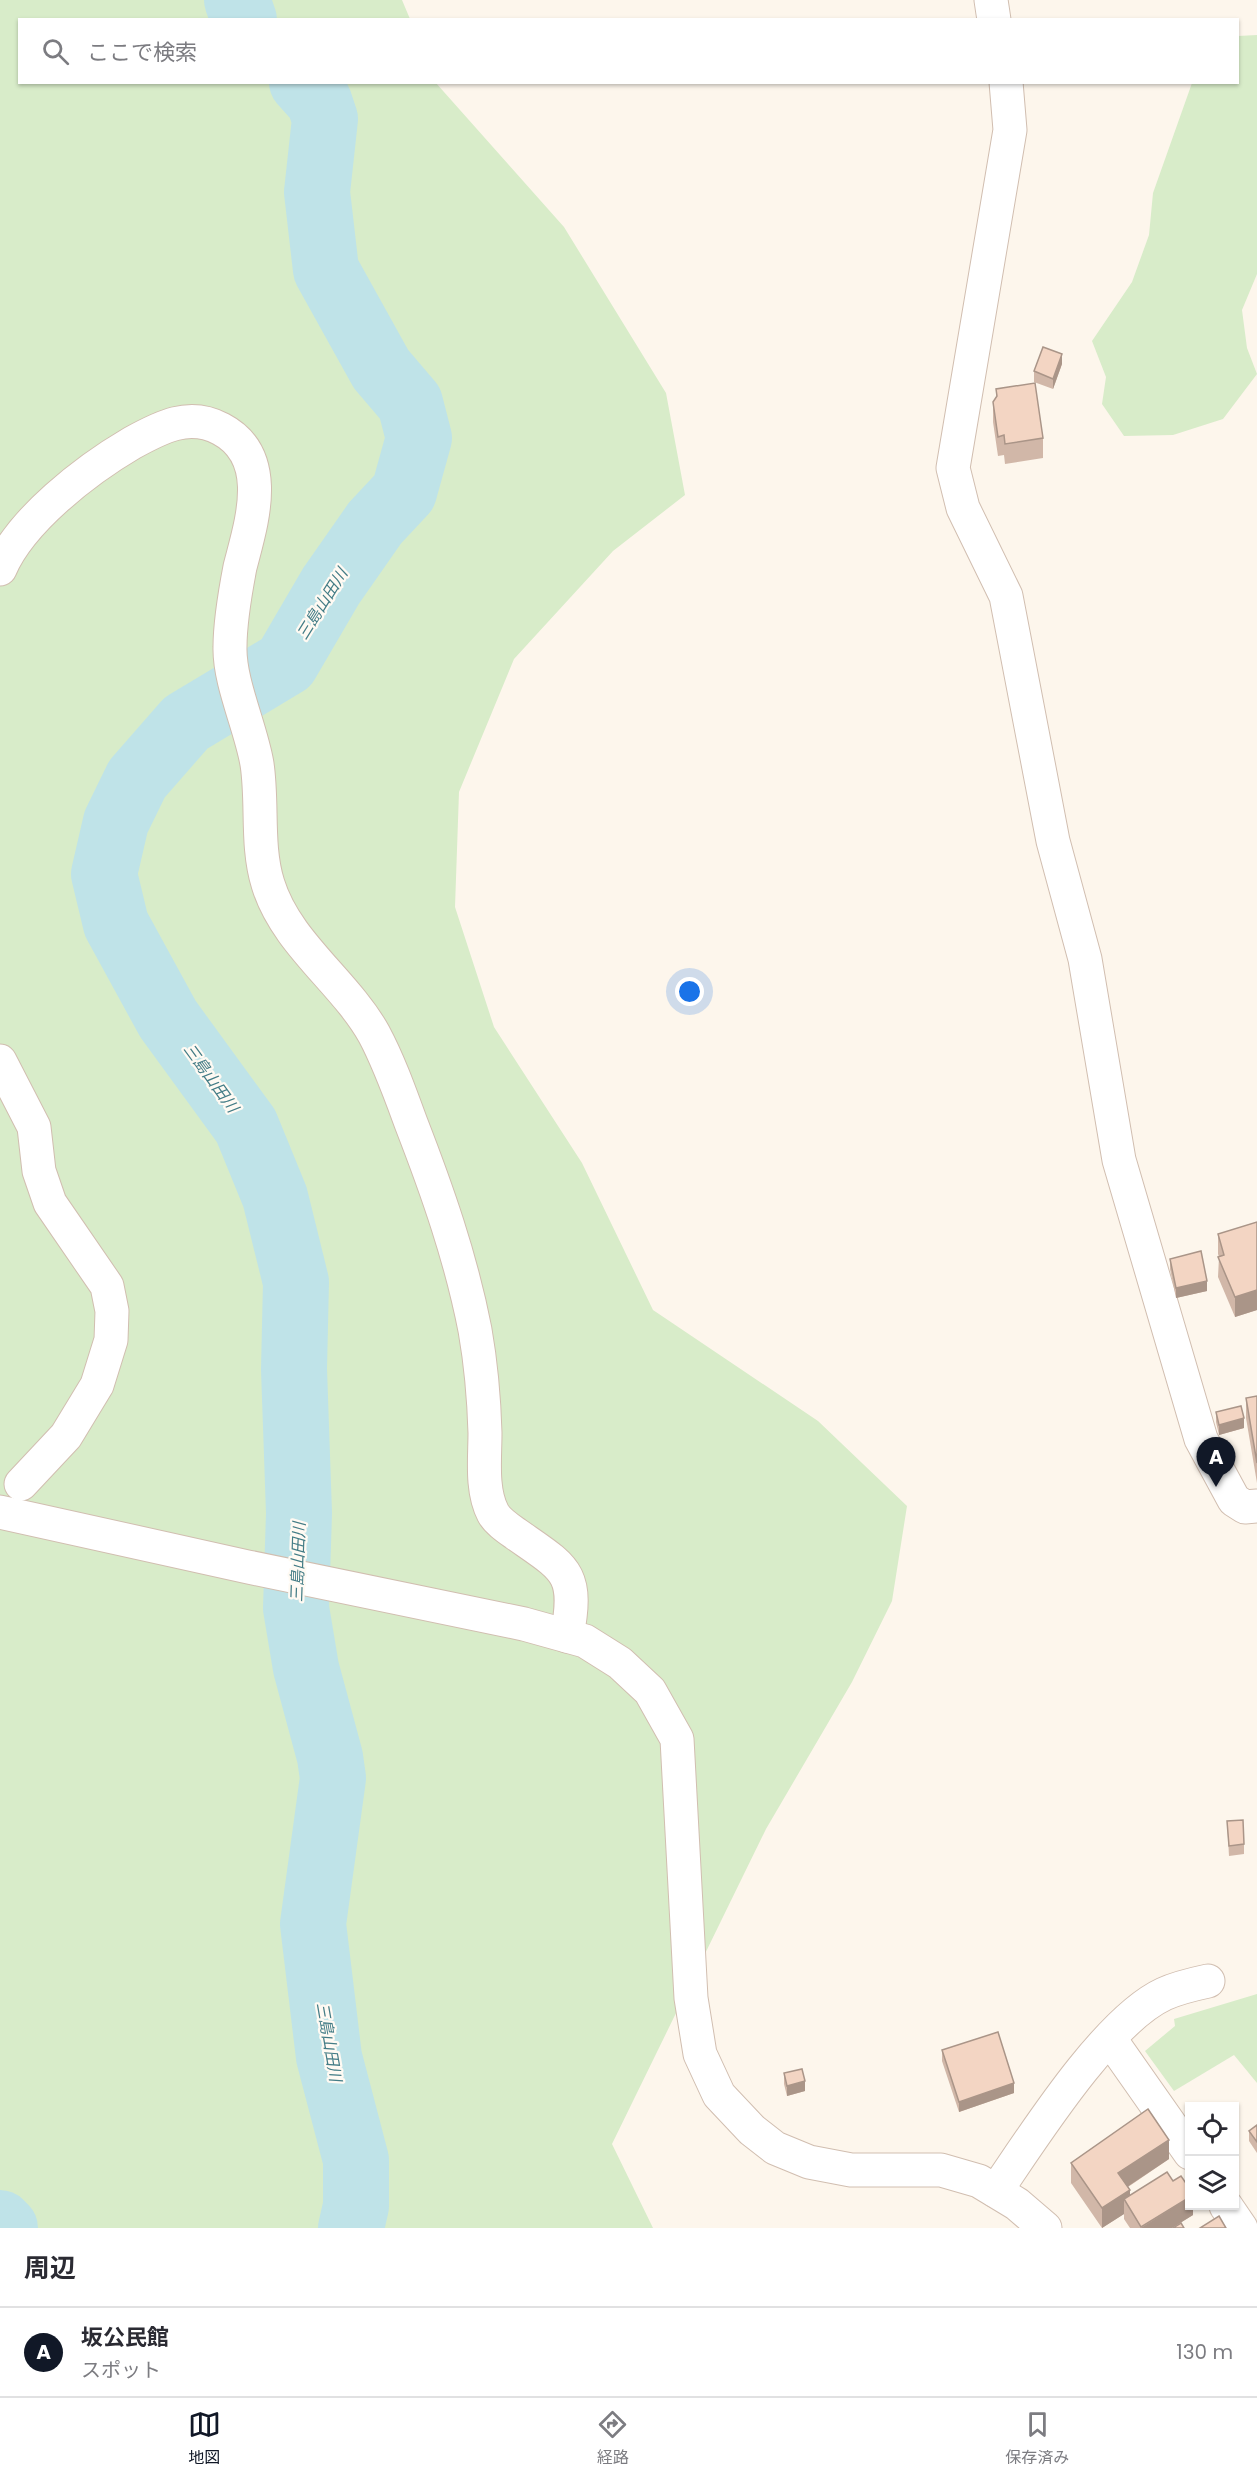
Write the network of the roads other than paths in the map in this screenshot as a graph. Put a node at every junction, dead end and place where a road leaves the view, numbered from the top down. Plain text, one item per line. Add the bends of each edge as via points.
1 (991, 0) edge
2 (994, 18) edge
3 (1006, 84) edge
4 (0, 569) edge
5 (0, 1061) edge
6 (10, 1478) edge
7 (1257, 1506) edge
8 (12, 1515) edge
9 (567, 1636) junction
10 (1208, 1981) dead end
11 (1110, 2039) junction
12 (1185, 2146) edge
13 (996, 2191) junction
14 (1229, 2210) edge
15 (1046, 2228) edge
16 (1241, 2228) edge

1 - 2 street
3 - 7 street via 1010,130 953,468 955,484 1006,596 1053,841 1085,959 1119,1160 1201,1439 1234,1500 1245,1507
4 - 9 street via 7,553 44,510 107,458 163,425 190,420 212,425 230,434 247,456 255,484 254,518 240,569 229,652 257,765 268,884 283,916 372,1031 392,1075 443,1204 475,1329 483,1382 485,1482 493,1514 547,1555 570,1579 573,1606
5 - 6 street via 34,1127 39,1171 50,1203 107,1286 112,1311 111,1340 97,1386 66,1437
6 - 8 street
8 - 9 street
9 - 13 street via 585,1641 620,1663 650,1691 677,1739 691,1998 700,2054 718,2095 775,2148 809,2162 851,2170 941,2169
10 - 11 street via 1156,1999
11 - 12 street
11 - 13 street via 1051,2112
13 - 15 street
14 - 16 street

